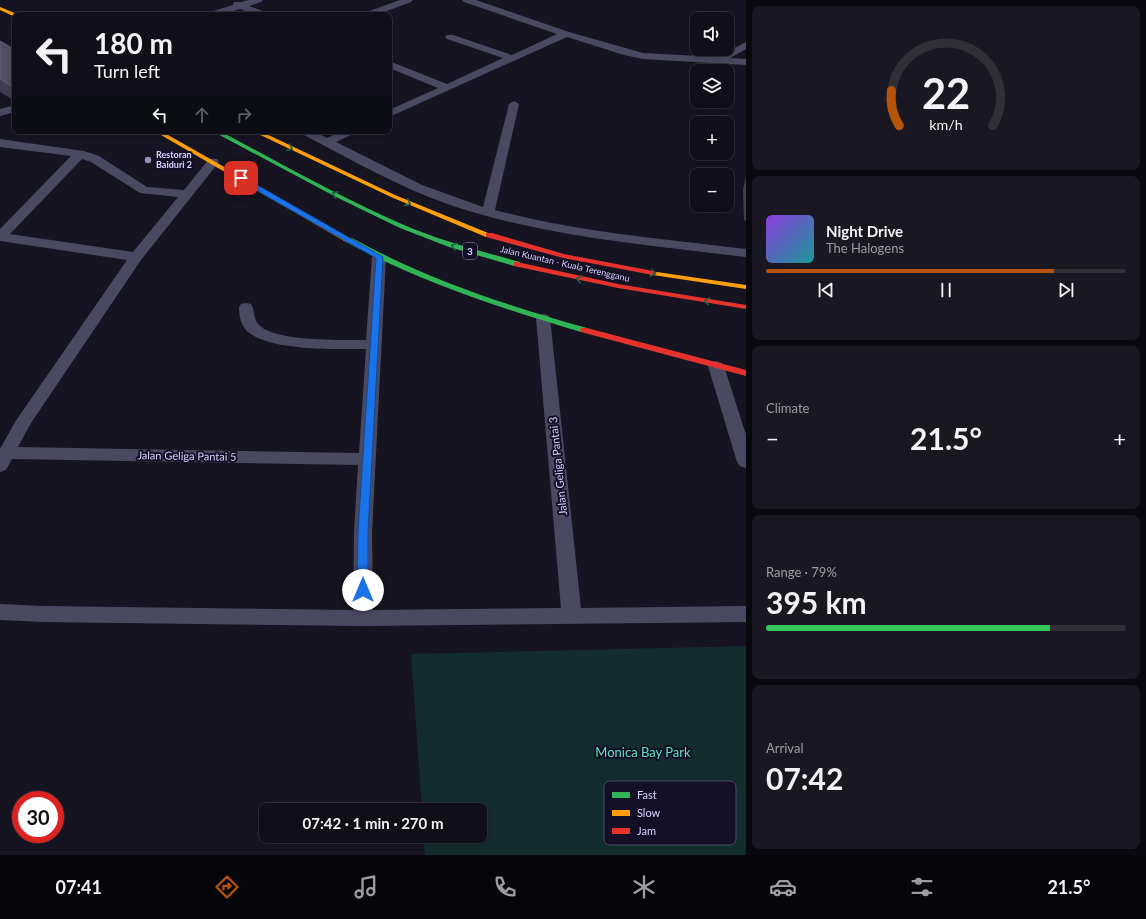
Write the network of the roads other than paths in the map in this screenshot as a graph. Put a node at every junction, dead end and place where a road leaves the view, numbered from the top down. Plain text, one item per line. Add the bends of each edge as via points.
1 (226, 0) edge
2 (258, 0) edge
3 (408, 0) edge
4 (467, 0) edge
5 (240, 6) junction
6 (0, 8) edge
7 (220, 12) edge
8 (257, 12) edge
9 (374, 12) edge
10 (12, 14) edge
11 (566, 34) junction
12 (450, 37) dead end
13 (746, 45) edge
14 (512, 58) junction
15 (719, 60) junction
16 (746, 62) edge
17 (392, 65) edge
18 (448, 88) junction
19 (514, 104) dead end
20 (12, 109) edge
21 (0, 113) edge
22 (392, 113) edge
23 (162, 134) edge
24 (221, 134) edge
25 (261, 134) edge
26 (310, 134) edge
27 (344, 134) edge
28 (327, 142) junction
29 (0, 143) edge
30 (80, 154) junction
31 (213, 162) junction
32 (186, 194) junction
33 (488, 212) junction
34 (0, 237) edge
35 (746, 253) edge
36 (379, 257) junction
37 (136, 258) junction
38 (746, 287) edge
39 (746, 306) edge
40 (246, 307) dead end
41 (543, 318) junction
42 (374, 345) junction
43 (716, 366) junction
44 (746, 373) edge
45 (367, 459) junction
46 (3, 460) edge
47 (746, 462) edge
48 (0, 612) edge
49 (746, 614) edge
50 (572, 615) junction
51 (363, 618) junction

1 - 5 street
2 - 5 street
3 - 9 street
4 - 11 street
5 - 7 street
5 - 8 street
6 - 10 main road
11 - 14 street
11 - 15 street via 628,54
12 - 14 street
13 - 15 street
14 - 18 street
15 - 16 street
17 - 18 street
18 - 22 street
19 - 33 street
20 - 21 street
23 - 31 main road
39 -> 24 main road, Jalan Kuantan - Kuala Terengganu / 3 via 631,289 555,274 447,244 376,215
25 -> 38 main road, Jalan Kuantan - Kuala Terengganu / 3 via 406,203 501,238 590,263
26 - 28 street
27 - 28 street
28 - 33 street via 433,194
29 - 30 street
30 - 32 street via 95,159 144,190
30 - 34 street
31 - 32 street
31 - 36 main road
32 - 37 street
33 - 35 street via 581,232
34 - 37 street
36 - 41 main road via 464,292
36 - 42 street
37 - 46 street via 23,422
40 - 42 street via 249,324 258,332 273,338
41 - 43 main road
41 - 50 street, Jalan Geliga Pantai 3
42 - 45 street
43 - 44 main road
43 - 47 street
45 - 46 street, Jalan Geliga Pantai 5
45 - 51 street via 363,532
48 - 51 street
49 - 50 street
50 - 51 street

